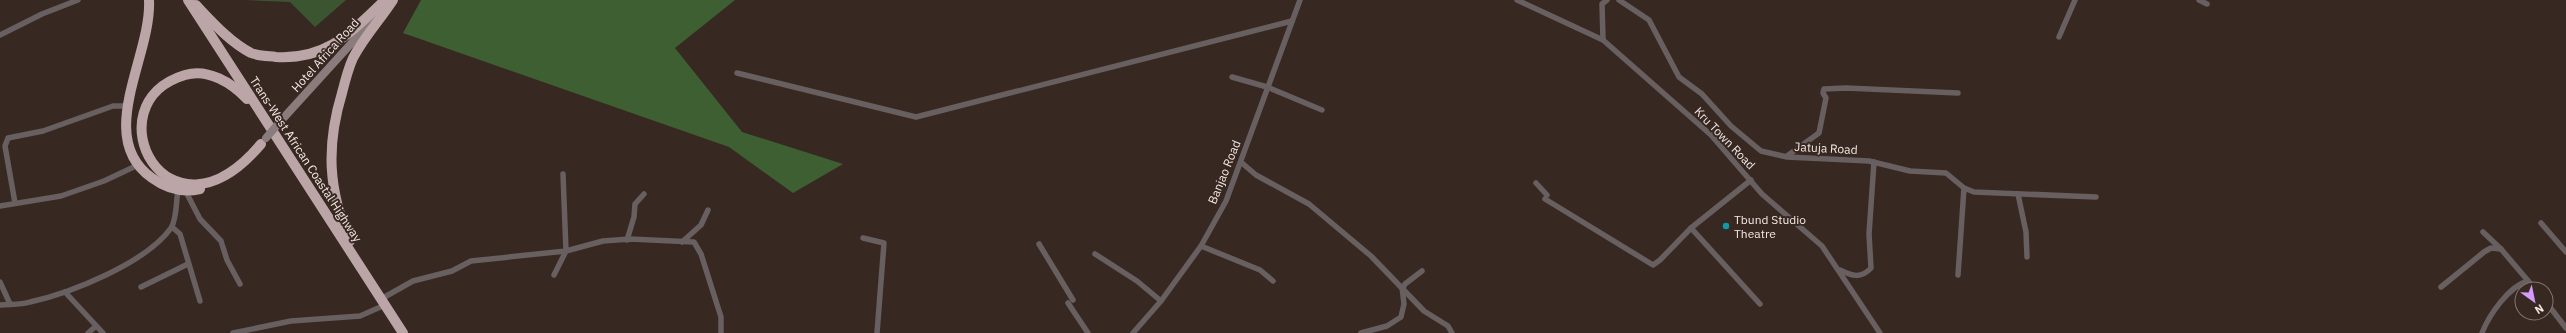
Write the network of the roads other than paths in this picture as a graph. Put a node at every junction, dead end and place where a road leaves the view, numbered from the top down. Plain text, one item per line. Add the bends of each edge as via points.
1 (78, 0) edge
2 (149, 0) edge
3 (188, 0) edge
4 (192, 0) edge
5 (385, 0) edge
6 (392, 0) edge
7 (1300, 0) edge
8 (1517, 0) edge
9 (1607, 0) edge
10 (1619, 0) edge
11 (2074, 0) edge
12 (2199, 0) edge
13 (2207, 4) dead end
14 (1292, 21) junction
15 (0, 35) edge
16 (2059, 37) dead end
17 (1603, 40) junction
18 (737, 73) dead end
19 (1232, 78) dead end
20 (1267, 87) junction
21 (1958, 93) dead end
22 (127, 106) junction
23 (1322, 110) dead end
24 (265, 118) junction
25 (263, 141) junction
26 (1787, 157) junction
27 (1874, 162) junction
28 (1242, 163) junction
29 (138, 165) junction
30 (562, 174) dead end
31 (1751, 180) junction
32 (1536, 183) dead end
33 (1964, 188) junction
34 (182, 191) junction
35 (644, 194) dead end
36 (2018, 194) junction
37 (2096, 197) dead end
38 (15, 203) junction
39 (0, 206) edge
40 (708, 210) dead end
41 (2541, 223) dead end
42 (172, 227) junction
43 (1691, 228) junction
44 (2483, 232) dead end
45 (863, 238) dead end
46 (627, 240) junction
47 (682, 242) junction
48 (1039, 244) dead end
49 (1201, 246) junction
50 (2501, 249) junction
51 (566, 251) junction
52 (2566, 252) edge
53 (1095, 254) dead end
54 (2027, 257) dead end
55 (188, 264) junction
56 (1422, 270) dead end
57 (1839, 270) junction
58 (554, 274) dead end
59 (1958, 275) dead end
60 (1273, 281) dead end
61 (2528, 281) edge
62 (0, 282) edge
63 (240, 284) dead end
64 (141, 287) dead end
65 (1403, 287) junction
66 (2442, 287) dead end
67 (2514, 287) edge
68 (64, 292) junction
69 (381, 298) junction
70 (200, 301) dead end
71 (1161, 301) junction
72 (10, 304) junction
73 (1760, 304) dead end
74 (0, 305) edge
75 (2554, 312) edge
76 (96, 326) junction
77 (2566, 328) edge
78 (88, 333) edge
79 (103, 333) edge
80 (233, 333) edge
81 (403, 333) edge
82 (721, 333) edge
83 (877, 333) edge
84 (1088, 333) edge
85 (1133, 333) edge
86 (1361, 333) edge
87 (1452, 333) edge
88 (1880, 333) edge
89 (2482, 333) edge

1 - 15 street
2 - 22 highway via 150,12 143,48
3 - 24 highway, Trans-West African Coastal Highway
4 - 5 highway via 227,38 252,53 280,57 320,52 350,32
6 - 25 street, Hotel Africa Road, bridge
6 - 69 highway via 361,44 349,68 331,132 333,185 339,214
7 - 14 street, Banjao Road
8 - 17 street, Kru Town Road
9 - 17 street via 1602,4
10 - 26 street, Jatuja Road via 1648,20 1679,77 1702,94 1731,126 1761,150
11 - 16 street
12 - 13 street
14 - 18 street via 916,117
14 - 20 street, Banjao Road
17 - 31 street, Kru Town Road via 1710,135
19 - 20 street
20 - 23 street
20 - 28 street, Banjao Road
21 - 26 street via 1835,87 1824,89 1826,98 1819,132
22 - 29 highway via 125,132 129,149
22 - 38 street via 113,106 43,131 8,138 5,146
24 - 25 highway via 229,83 205,74 191,73 164,83 152,97 140,127 150,159 162,174 179,184 194,185 223,178 249,158
24 - 69 highway, Trans-West African Coastal Highway
25 - 34 highway via 252,159 227,181
26 - 27 street, Jatuja Road
27 - 33 street, Jatuja Road via 1910,171 1946,173
27 - 57 street via 1869,234 1871,268 1866,274 1856,276
28 - 49 street, Banjao Road via 1226,201
28 - 65 street via 1256,175 1309,204 1371,256
29 - 34 highway via 160,184
29 - 38 street via 104,181 60,196
30 - 51 street
31 - 43 street
31 - 57 street, Kru Town Road via 1788,218 1822,246
32 - 43 street via 1546,197 1653,265
33 - 36 street, Jatuja Road via 1974,192
33 - 59 street
34 - 42 street
34 - 63 street via 200,219 221,241 227,260
35 - 46 street via 635,204
36 - 37 street, Jatuja Road
36 - 54 street via 2026,232
38 - 39 street
40 - 47 street via 701,225
41 - 52 street
42 - 55 street via 180,234
42 - 68 street via 156,245 108,274
43 - 73 street
44 - 50 street
45 - 83 street via 884,243
46 - 47 street
46 - 51 street via 603,241
47 - 82 street via 694,242 701,254 721,317
48 - 84 street
49 - 60 street via 1260,270
49 - 71 street, Banjao Road
50 - 61 street
50 - 66 street via 2491,248 2484,252
51 - 58 street
51 - 69 street via 471,262 452,271 413,281
53 - 71 street via 1137,281
55 - 64 street
55 - 70 street
56 - 65 street
57 - 88 street, Kru Town Road
62 - 72 street
65 - 86 street via 1404,304 1401,317 1387,326
65 - 87 street via 1424,311 1448,326
67 - 89 street via 2495,310
68 - 72 street via 29,303
68 - 76 street
69 - 80 street via 360,316 291,321
69 - 81 highway, Trans-West African Coastal Highway
71 - 85 street, Banjao Road
72 - 74 street
75 - 77 street
76 - 78 street
76 - 79 street

